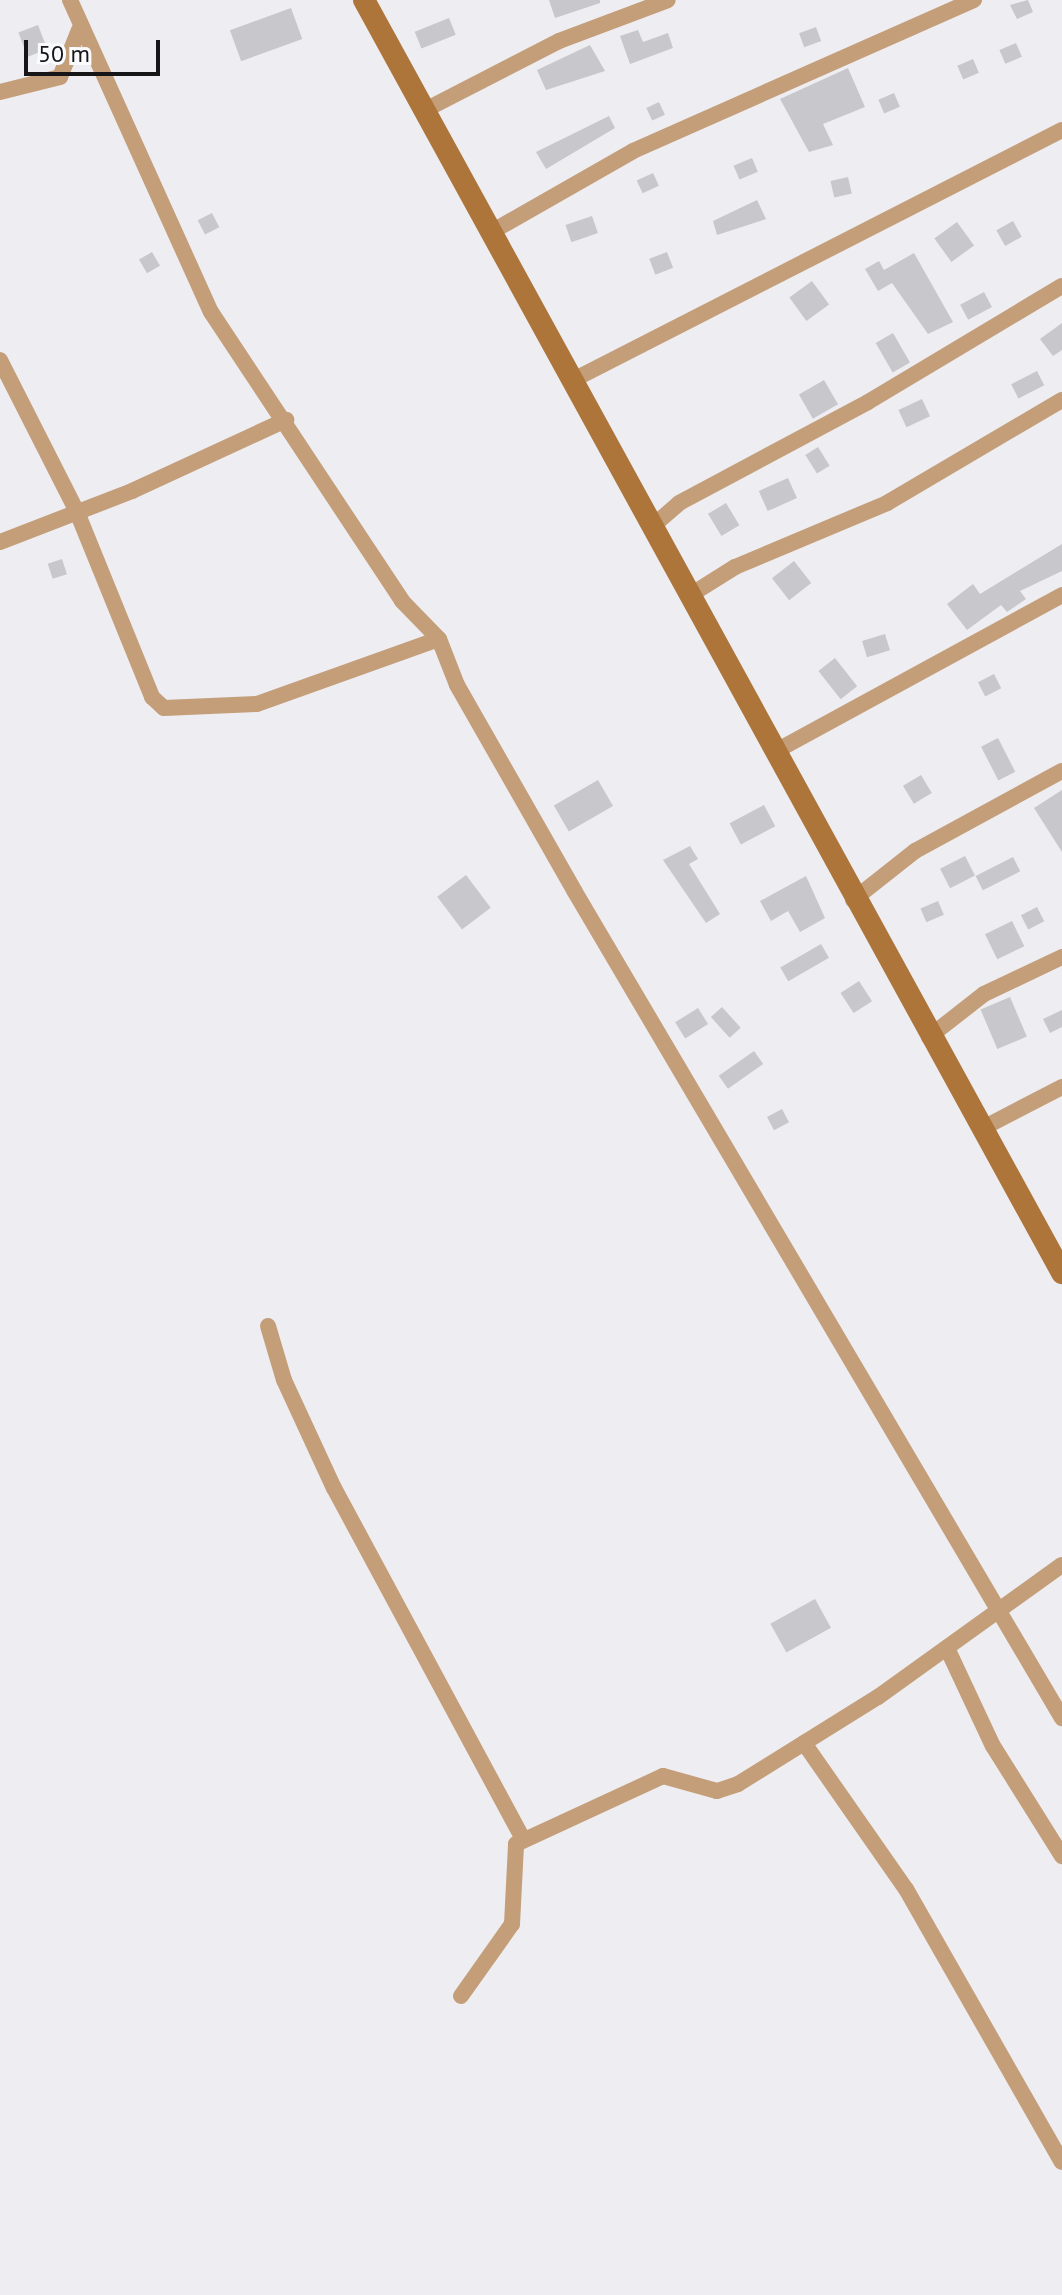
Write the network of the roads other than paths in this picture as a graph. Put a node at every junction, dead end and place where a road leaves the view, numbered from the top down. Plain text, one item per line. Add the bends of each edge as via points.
1 (70, 0) edge
2 (364, 0) edge
3 (668, 0) edge
4 (974, 0) edge
5 (79, 30) junction
6 (0, 92) edge
7 (425, 110) junction
8 (1062, 130) edge
9 (493, 231) junction
10 (1062, 286) edge
11 (0, 360) edge
12 (575, 379) junction
13 (1062, 400) edge
14 (286, 420) junction
15 (77, 512) junction
16 (654, 525) junction
17 (0, 542) edge
18 (692, 594) junction
19 (1062, 595) edge
20 (439, 639) junction
21 (776, 751) junction
22 (1062, 771) edge
23 (853, 900) junction
24 (1062, 957) edge
25 (929, 1037) junction
26 (1062, 1087) edge
27 (981, 1129) junction
28 (1062, 1273) edge
29 (268, 1326) dead end
30 (1062, 1565) edge
31 (995, 1611) junction
32 (947, 1648) junction
33 (1062, 1718) edge
34 (804, 1743) junction
35 (523, 1839) junction
36 (1062, 1856) edge
37 (461, 1996) dead end
38 (1062, 2162) edge

1 - 5 street
2 - 7 main road
3 - 7 street via 544,48
4 - 9 street via 633,151
5 - 6 street via 60,77
5 - 14 street via 211,312
7 - 9 main road
8 - 12 street
9 - 12 main road
10 - 16 street via 868,402 679,503
11 - 15 street
12 - 16 main road
13 - 18 street via 879,507 735,567
14 - 15 street
14 - 20 street via 402,601
15 - 17 street
15 - 20 street via 152,697 164,708 257,704
16 - 18 main road
18 - 21 main road
19 - 21 street
20 - 31 street via 457,685 575,892
21 - 23 main road
22 - 23 street via 915,851
23 - 25 main road
24 - 25 street via 984,994
25 - 27 main road
26 - 27 street
27 - 28 main road
29 - 35 street via 284,1380 334,1488
30 - 31 street
31 - 32 street
31 - 33 street
32 - 34 street
32 - 36 street via 993,1746
34 - 35 street via 727,1788 663,1776
34 - 38 street via 906,1889
35 - 37 street via 511,1854 512,1924

